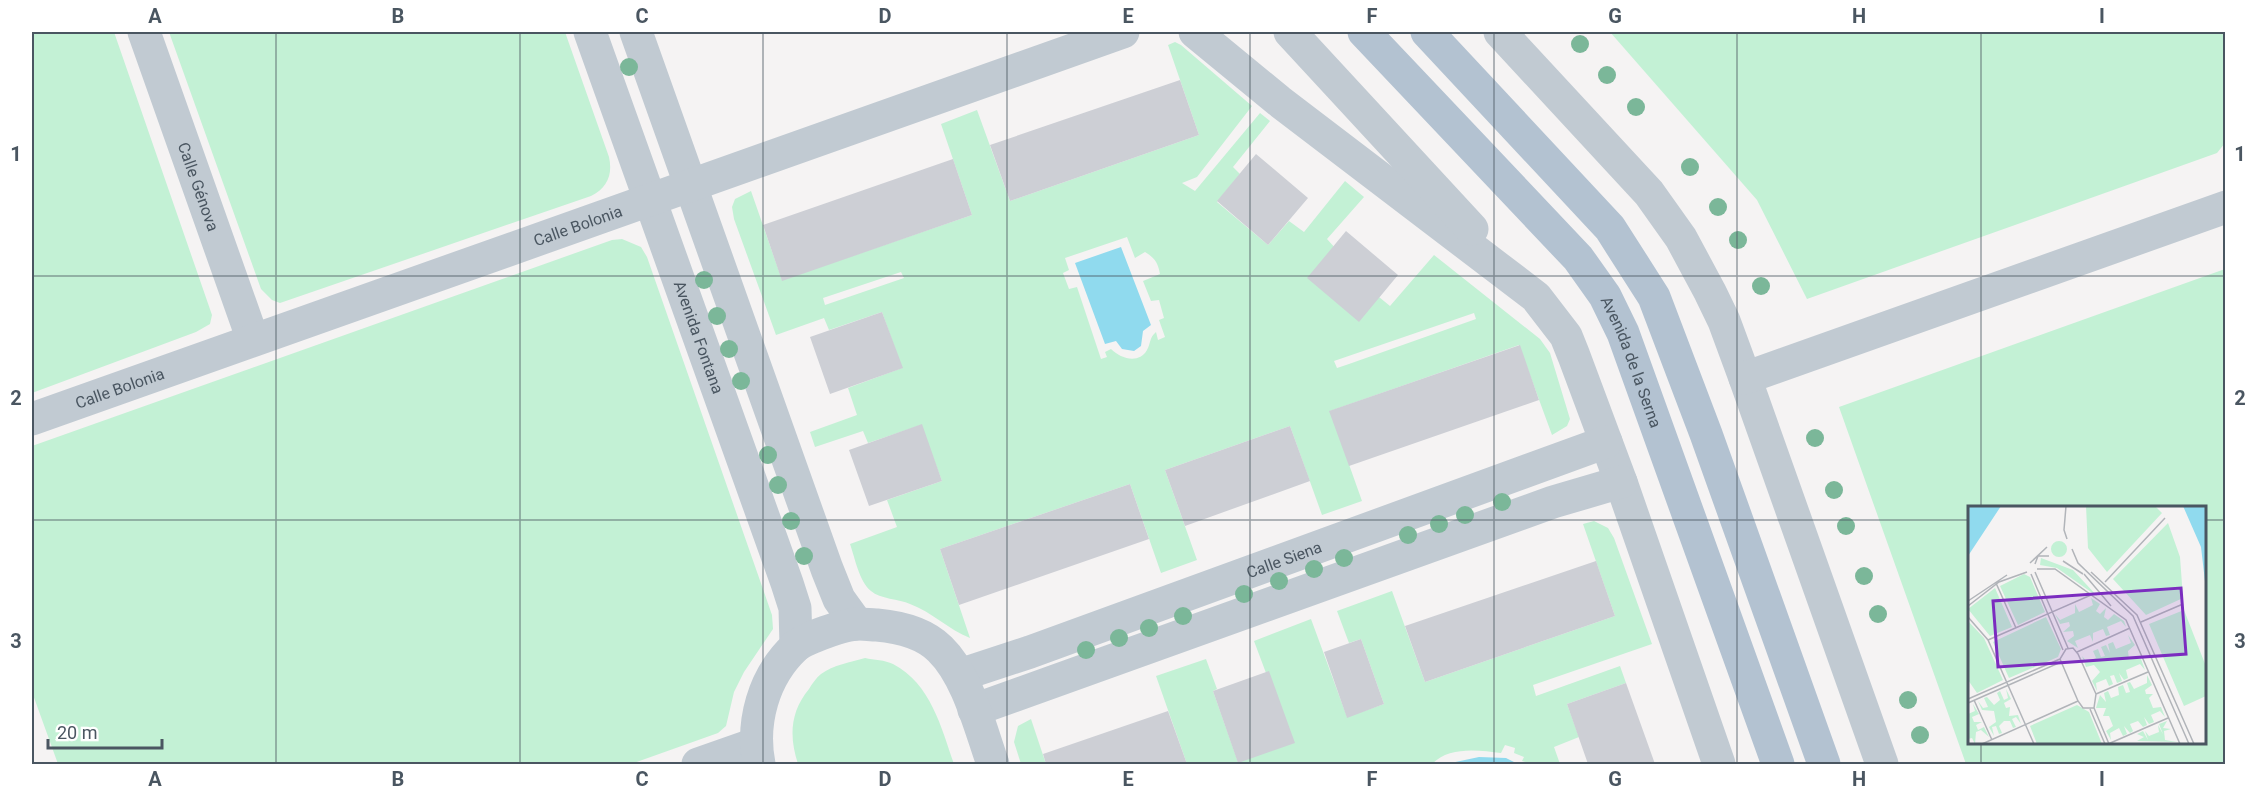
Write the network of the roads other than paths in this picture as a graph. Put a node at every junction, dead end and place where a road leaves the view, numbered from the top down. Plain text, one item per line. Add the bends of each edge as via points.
1 (144, 32) edge
2 (590, 32) edge
3 (636, 32) edge
4 (1123, 32) edge
5 (1195, 32) edge
6 (1290, 32) edge
7 (1364, 32) edge
8 (1427, 32) edge
9 (1500, 32) edge
10 (692, 184) junction
11 (649, 200) junction
12 (2226, 207) edge
13 (1536, 297) junction
14 (254, 340) junction
15 (1745, 378) junction
16 (32, 419) edge
17 (1606, 442) junction
18 (1621, 482) junction
19 (857, 624) junction
20 (796, 646) junction
21 (960, 675) junction
22 (974, 710) junction
23 (757, 754) edge
24 (698, 765) edge
25 (993, 765) edge
26 (1719, 765) edge
27 (1778, 765) edge
28 (1824, 765) edge
29 (1882, 765) edge

1 - 14 street, Calle Génova
2 - 11 street, Avenida Fontana
3 - 10 street
4 - 10 street, Calle Bolonia
5 - 13 street
6 - 13 street
7 - 27 main road, Avenida de la Serna via 1578,258 1605,296 1661,436
8 - 28 main road via 1610,228 1654,297
9 - 15 street via 1655,202 1681,238 1724,321
10 - 11 street, Calle Bolonia
10 - 19 street via 827,569 839,600
11 - 14 street, Calle Bolonia
11 - 20 street, Avenida Fontana via 787,583 795,609
12 - 15 street
13 - 17 street via 1566,336
14 - 16 street, Calle Bolonia
15 - 29 street
17 - 18 street
17 - 21 street, Calle Siena
18 - 22 street via 1553,501
18 - 26 street
19 - 20 street
19 - 21 street via 892,626 912,632 939,648
20 - 23 street via 776,670 760,704
21 - 22 street
22 - 25 street
23 - 24 street

